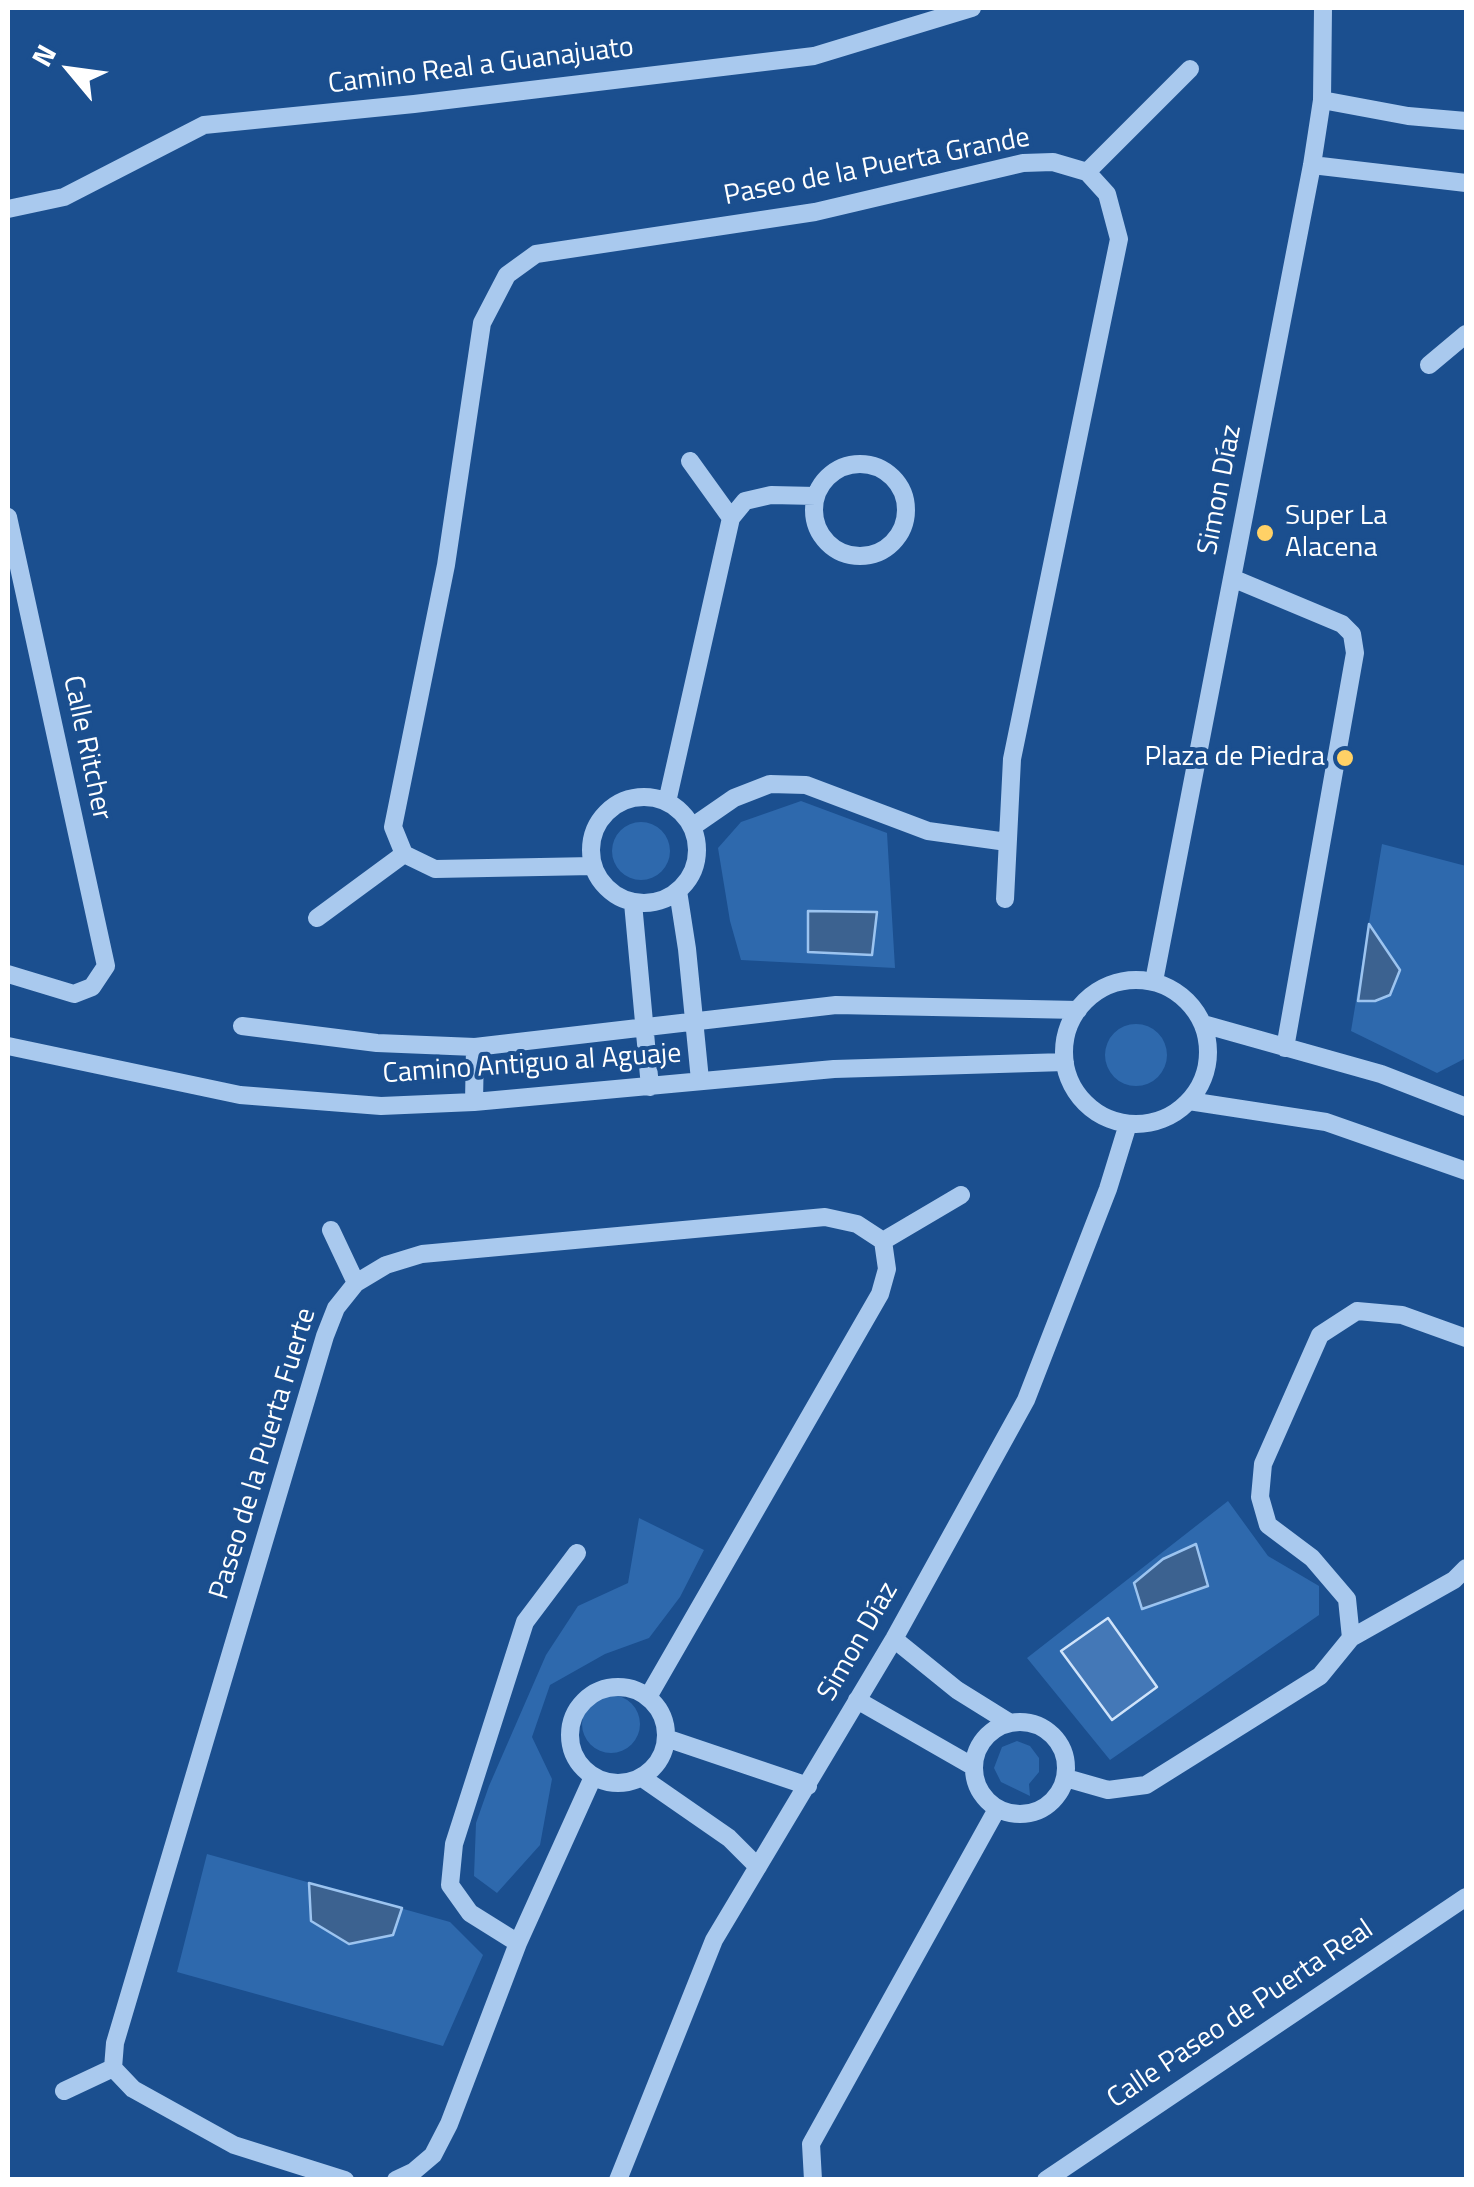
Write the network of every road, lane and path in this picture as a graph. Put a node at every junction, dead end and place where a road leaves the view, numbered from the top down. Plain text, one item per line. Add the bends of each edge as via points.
1 (972, 8) edge
2 (1322, 8) edge
3 (1190, 69) dead end
4 (1322, 100) junction
5 (1466, 122) edge
6 (1312, 165) junction
7 (1087, 172) junction
8 (1466, 183) edge
9 (8, 209) edge
10 (1466, 334) edge
11 (1429, 365) dead end
12 (690, 462) dead end
13 (816, 496) junction
14 (8, 517) edge
15 (731, 518) junction
16 (1232, 578) junction
17 (667, 802) junction
18 (692, 827) junction
19 (1007, 842) junction
20 (404, 854) junction
21 (593, 866) junction
22 (678, 891) junction
23 (1005, 899) dead end
24 (633, 903) junction
25 (317, 918) dead end
26 (8, 974) edge
27 (1154, 981) junction
28 (1078, 1010) junction
29 (696, 1021) junction
30 (1204, 1024) junction
31 (242, 1026) dead end
32 (645, 1026) junction
33 (8, 1046) edge
34 (474, 1048) junction
35 (1284, 1048) junction
36 (1065, 1062) junction
37 (700, 1080) junction
38 (650, 1086) junction
39 (1189, 1101) junction
40 (474, 1102) junction
41 (1466, 1107) edge
42 (1128, 1124) junction
43 (1466, 1171) edge
44 (962, 1195) dead end
45 (331, 1230) dead end
46 (883, 1241) junction
47 (356, 1283) junction
48 (1466, 1338) edge
49 (576, 1552) dead end
50 (1460, 1574) edge
51 (894, 1638) junction
52 (1351, 1638) junction
53 (648, 1697) junction
54 (857, 1700) junction
55 (1010, 1723) junction
56 (666, 1738) junction
57 (974, 1767) junction
58 (594, 1777) junction
59 (641, 1777) junction
60 (1066, 1778) junction
61 (808, 1786) junction
62 (997, 1809) junction
63 (758, 1867) junction
64 (1466, 1897) edge
65 (518, 1943) junction
66 (114, 2068) junction
67 (64, 2091) dead end
68 (409, 2177) edge
69 (345, 2180) edge
70 (618, 2180) edge
71 (813, 2180) edge
72 (1046, 2180) edge

1 - 9 street, Camino Real a Guanajuato via 814,56 204,125 64,197
2 - 4 street, Simon Díaz
3 - 7 street
4 - 5 street
4 - 6 street, Simon Díaz
6 - 8 street
6 - 16 street, Simon Díaz
7 - 19 street via 1108,194 1119,239 1012,758
7 - 20 street, Paseo de la Puerta Grande via 1053,162 1024,163 815,212 536,254 507,275 482,323 446,565 393,827
10 - 11 street
12 - 15 street
13 - 13 street via 816,526 835,550 864,557 880,553 902,532 901,487 878,467 848,465 822,482
13 - 15 street via 745,501
14 - 26 street, Calle Ritcher via 106,966 92,986 74,994
15 - 17 street
16 - 27 street, Simon Díaz
16 - 35 street via 1352,634 1354,653
17 - 18 street
17 - 21 street via 633,798 616,804 594,832
18 - 19 street via 734,798 770,784 806,785 928,831
18 - 22 street via 696,862
19 - 23 street
20 - 21 street via 435,868
20 - 25 street
21 - 24 street via 601,883
22 - 24 street via 664,900
22 - 29 street
24 - 32 street
27 - 28 street via 1104,987
27 - 30 street via 1184,997
28 - 29 street, Camino Antiguo al Aguaje via 836,1005
28 - 36 street via 1064,1044
29 - 32 street, Camino Antiguo al Aguaje
29 - 37 street
30 - 35 street
30 - 39 street via 1207,1064
31 - 34 street, Camino Antiguo al Aguaje
32 - 34 street, Camino Antiguo al Aguaje
32 - 38 street
33 - 40 street, Camino Antiguo al Aguaje via 240,1095 381,1106
34 - 40 street
35 - 41 street via 1381,1074
36 - 37 street, Camino Antiguo al Aguaje
36 - 42 street via 1086,1104
37 - 38 street, Camino Antiguo al Aguaje
38 - 40 street, Camino Antiguo al Aguaje
39 - 42 street via 1171,1115
39 - 43 street via 1326,1122
42 - 51 street, Simon Díaz via 1026,1400
44 - 46 street
45 - 47 street
46 - 47 street via 857,1224 825,1216 422,1254
46 - 53 street via 887,1270 880,1294
47 - 66 street, Paseo de la Puerta Fuerte via 325,1336 120,2024
48 - 52 street via 1402,1315 1357,1311 1320,1335 1263,1464 1260,1496 1268,1526 1312,1558 1347,1599
49 - 65 street via 525,1622 454,1844 450,1884 470,1913
50 - 52 street
51 - 54 street, Simon Díaz
51 - 55 street
52 - 60 street via 1320,1676 1146,1785 1108,1790
53 - 56 street
53 - 58 street via 619,1686 578,1708 570,1738 581,1767
54 - 57 street
54 - 61 street, Simon Díaz
55 - 57 street via 992,1732
55 - 60 street via 1048,1731 1064,1752
56 - 59 street via 662,1754
56 - 61 street
57 - 62 street via 980,1791
58 - 59 street via 626,1783
58 - 65 street
59 - 63 street via 729,1838
60 - 62 street via 1046,1806 1030,1814
61 - 63 street, Simon Díaz
62 - 71 street via 811,2144
63 - 70 street, Simon Díaz via 714,1940
64 - 72 street, Calle Paseo de Puerta Real
65 - 68 street via 448,2124 433,2155
66 - 67 street
66 - 69 street via 133,2089 234,2145

